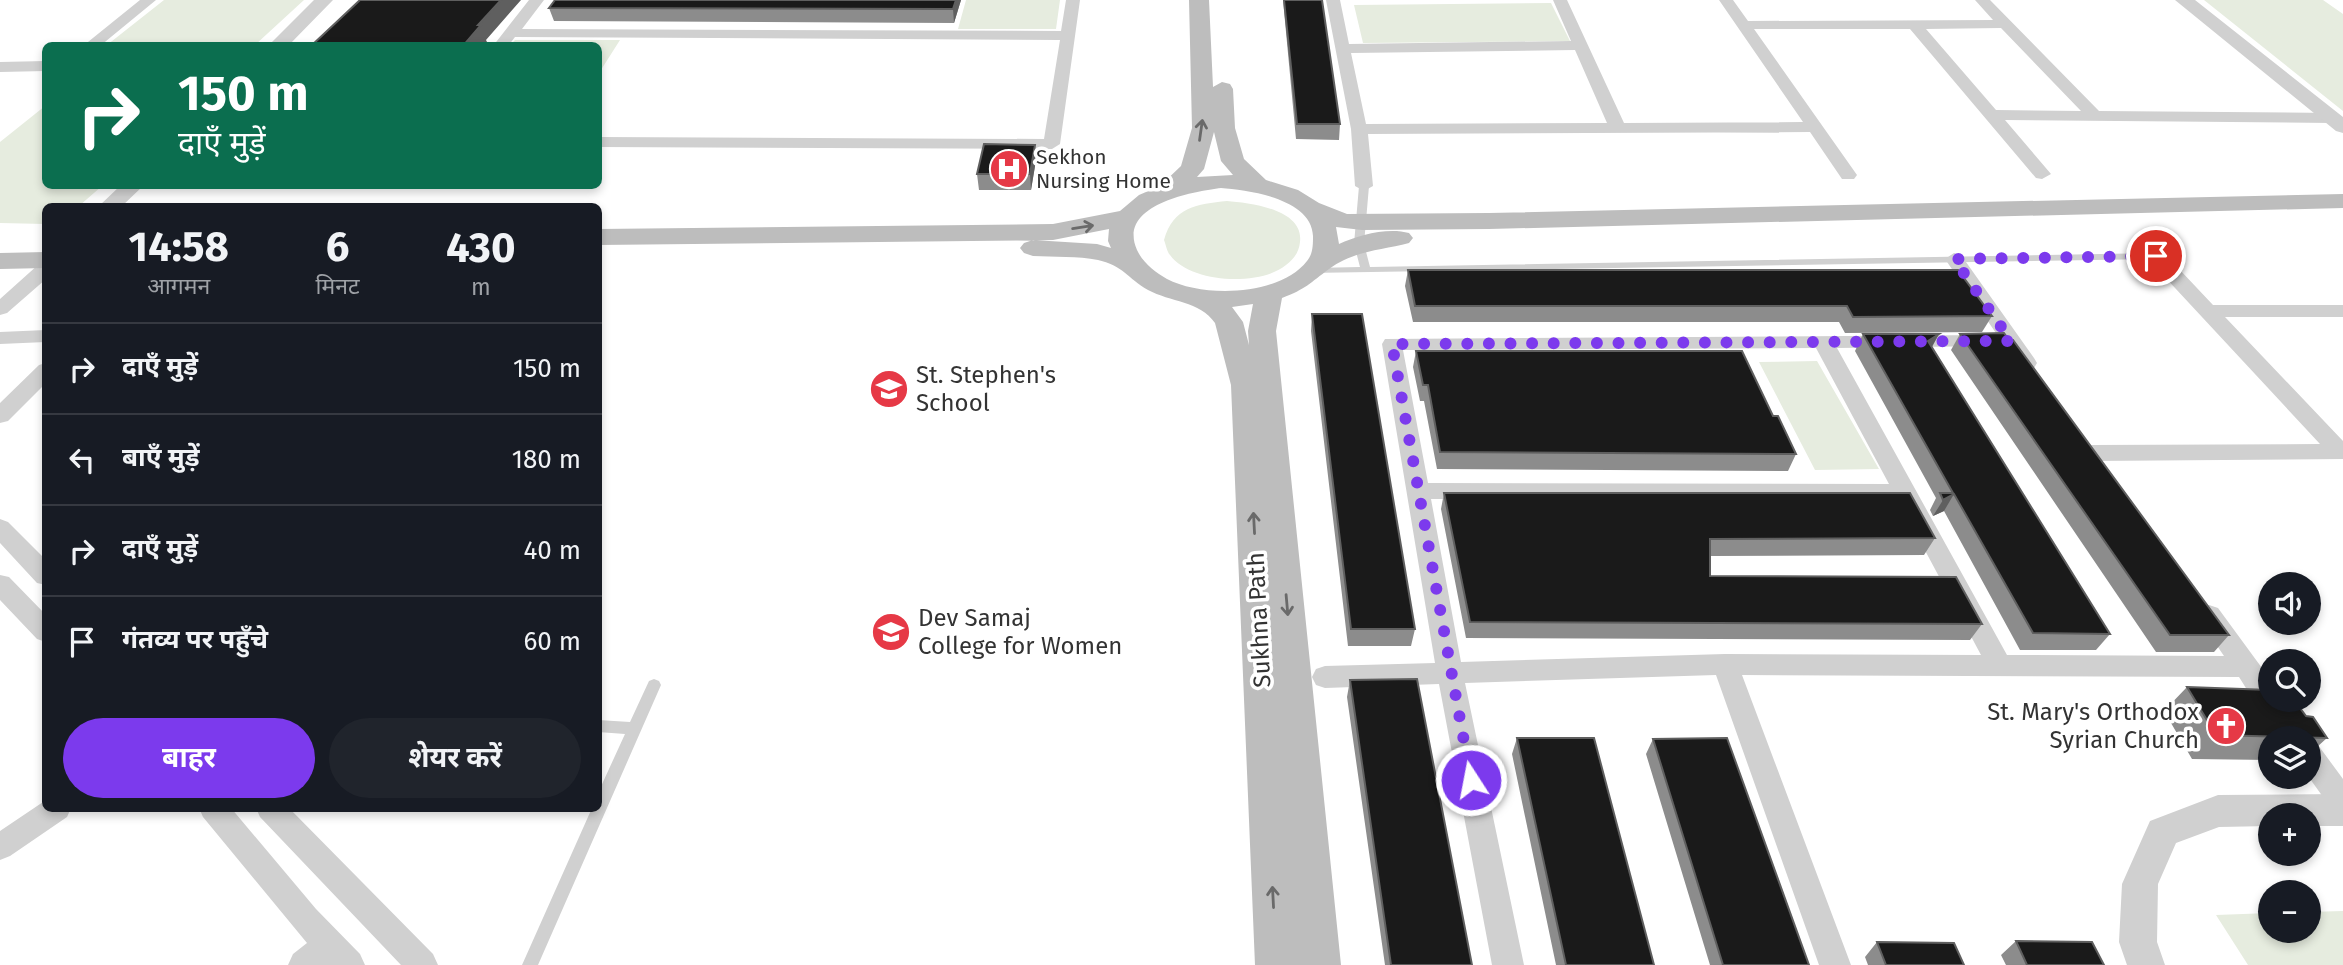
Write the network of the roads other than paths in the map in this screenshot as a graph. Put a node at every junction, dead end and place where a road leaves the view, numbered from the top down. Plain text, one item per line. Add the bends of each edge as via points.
1 (149, 0) edge
2 (324, 0) edge
3 (537, 0) edge
4 (1073, 0) edge
5 (1199, 0) edge
6 (1219, 0) edge
7 (1333, 0) edge
8 (1560, 0) edge
9 (1726, 0) edge
10 (1982, 0) edge
11 (2184, 0) edge
12 (1914, 24) junction
13 (2006, 24) junction
14 (1744, 25) junction
15 (511, 33) junction
16 (1067, 36) junction
17 (95, 42) edge
18 (280, 42) edge
19 (503, 42) edge
20 (1580, 45) junction
21 (1343, 48) junction
22 (42, 66) edge
23 (0, 67) edge
24 (1992, 115) junction
25 (2095, 117) junction
26 (2338, 123) edge
27 (1815, 127) junction
28 (1618, 128) junction
29 (1359, 129) junction
30 (602, 142) edge
31 (2042, 174) dead end
32 (1848, 175) dead end
33 (1256, 184) junction
34 (1364, 186) joint
35 (1171, 188) junction
36 (129, 189) edge
37 (2343, 201) edge
38 (113, 203) edge
39 (1309, 208) junction
40 (2343, 213) edge
41 (1129, 216) junction
42 (1361, 233) junction
43 (602, 237) edge
44 (0, 244) edge
45 (42, 244) edge
46 (602, 253) edge
47 (2156, 256) joint
48 (1954, 259) junction
49 (42, 260) edge
50 (0, 261) edge
51 (1129, 261) junction
52 (1316, 267) junction
53 (1366, 270) junction
54 (42, 272) edge
55 (1269, 294) junction
56 (1194, 296) junction
57 (0, 309) edge
58 (2207, 311) junction
59 (2340, 313) edge
60 (42, 336) edge
61 (0, 338) edge
62 (2011, 341) junction
63 (1823, 342) junction
64 (42, 374) edge
65 (2043, 386) edge
66 (0, 416) edge
67 (2076, 430) edge
68 (2341, 452) edge
69 (2092, 453) junction
70 (2108, 475) edge
71 (1420, 491) junction
72 (1905, 492) junction
73 (0, 528) edge
74 (42, 572) edge
75 (0, 584) edge
76 (2197, 599) edge
77 (42, 628) edge
78 (1725, 664) junction
79 (2000, 666) junction
80 (2246, 667) junction
81 (1450, 674) junction
82 (1325, 677) dead end
83 (654, 685) dead end
84 (2282, 717) edge
85 (602, 726) edge
86 (635, 730) junction
87 (2321, 771) edge
88 (2343, 802) edge
89 (602, 804) edge
90 (2343, 810) edge
91 (51, 812) edge
92 (216, 812) edge
93 (274, 812) edge
94 (598, 812) edge
95 (0, 848) edge
96 (339, 954) edge
97 (304, 965) edge
98 (422, 965) edge
99 (530, 965) edge
100 (1277, 965) edge
101 (1319, 965) edge
102 (1508, 965) edge
103 (1835, 965) edge
104 (2146, 965) edge

1 - 17 street
2 - 18 street
3 - 15 street
4 - 16 street
35 -> 5 main road via 1192,169 1203,128
6 - 33 main road via 1224,128 1233,161
7 - 21 street
8 - 20 street
9 - 14 street
10 - 13 street
11 - 26 street
12 - 13 street
12 - 14 street
12 - 24 street
13 - 25 street
14 - 27 street
15 - 16 street
15 - 19 street
16 - 30 street via 1052,144
20 - 21 street
20 - 28 street
21 - 29 street
22 - 23 street
24 - 25 street
24 - 31 street
25 - 26 street
27 - 28 street
27 - 32 street
28 - 29 street
29 - 34 street
33 - 35 main road via 1204,182
33 - 39 main road
34 - 42 lane
35 - 41 main road
36 - 38 street
37 - 42 main road
39 - 42 main road via 1345,221
39 - 52 main road via 1326,235 1326,249
40 - 42 main road via 1390,238
43 -> 41 main road via 1053,232
41 - 51 main road via 1121,238
42 - 52 main road
42 - 53 lane
44 - 45 main road
46 - 51 main road via 1052,247
47 - 48 lane
47 - 58 street
48 - 53 lane
48 - 62 street
49 - 50 main road
51 - 56 main road via 1154,282
52 - 53 lane
52 - 55 main road via 1294,284
54 - 57 street
55 - 56 main road via 1232,299
55 -> 101 main road, Sukhna Path via 1262,331
100 -> 56 main road, Sukhna Path via 1246,385 1229,322 1220,310
58 - 59 street
58 - 68 street
60 - 61 street
62 - 63 street
62 - 65 street
63 - 71 street via 1392,344
63 - 72 street
64 - 66 street
67 - 69 street
68 - 69 street
69 - 70 street
71 - 72 street
71 - 81 street
72 - 79 street
73 - 74 street
75 - 77 street
76 - 80 street
78 - 79 street
78 - 81 street
78 - 103 street
79 - 80 street
80 - 84 street
81 - 82 street
81 - 102 street
83 - 86 lane
85 - 86 lane
86 - 89 lane
87 - 88 street
90 - 104 street via 2218,811 2163,832 2140,884 2138,942
91 - 95 street
92 - 96 street
93 - 98 street
94 - 99 lane
96 - 97 street

